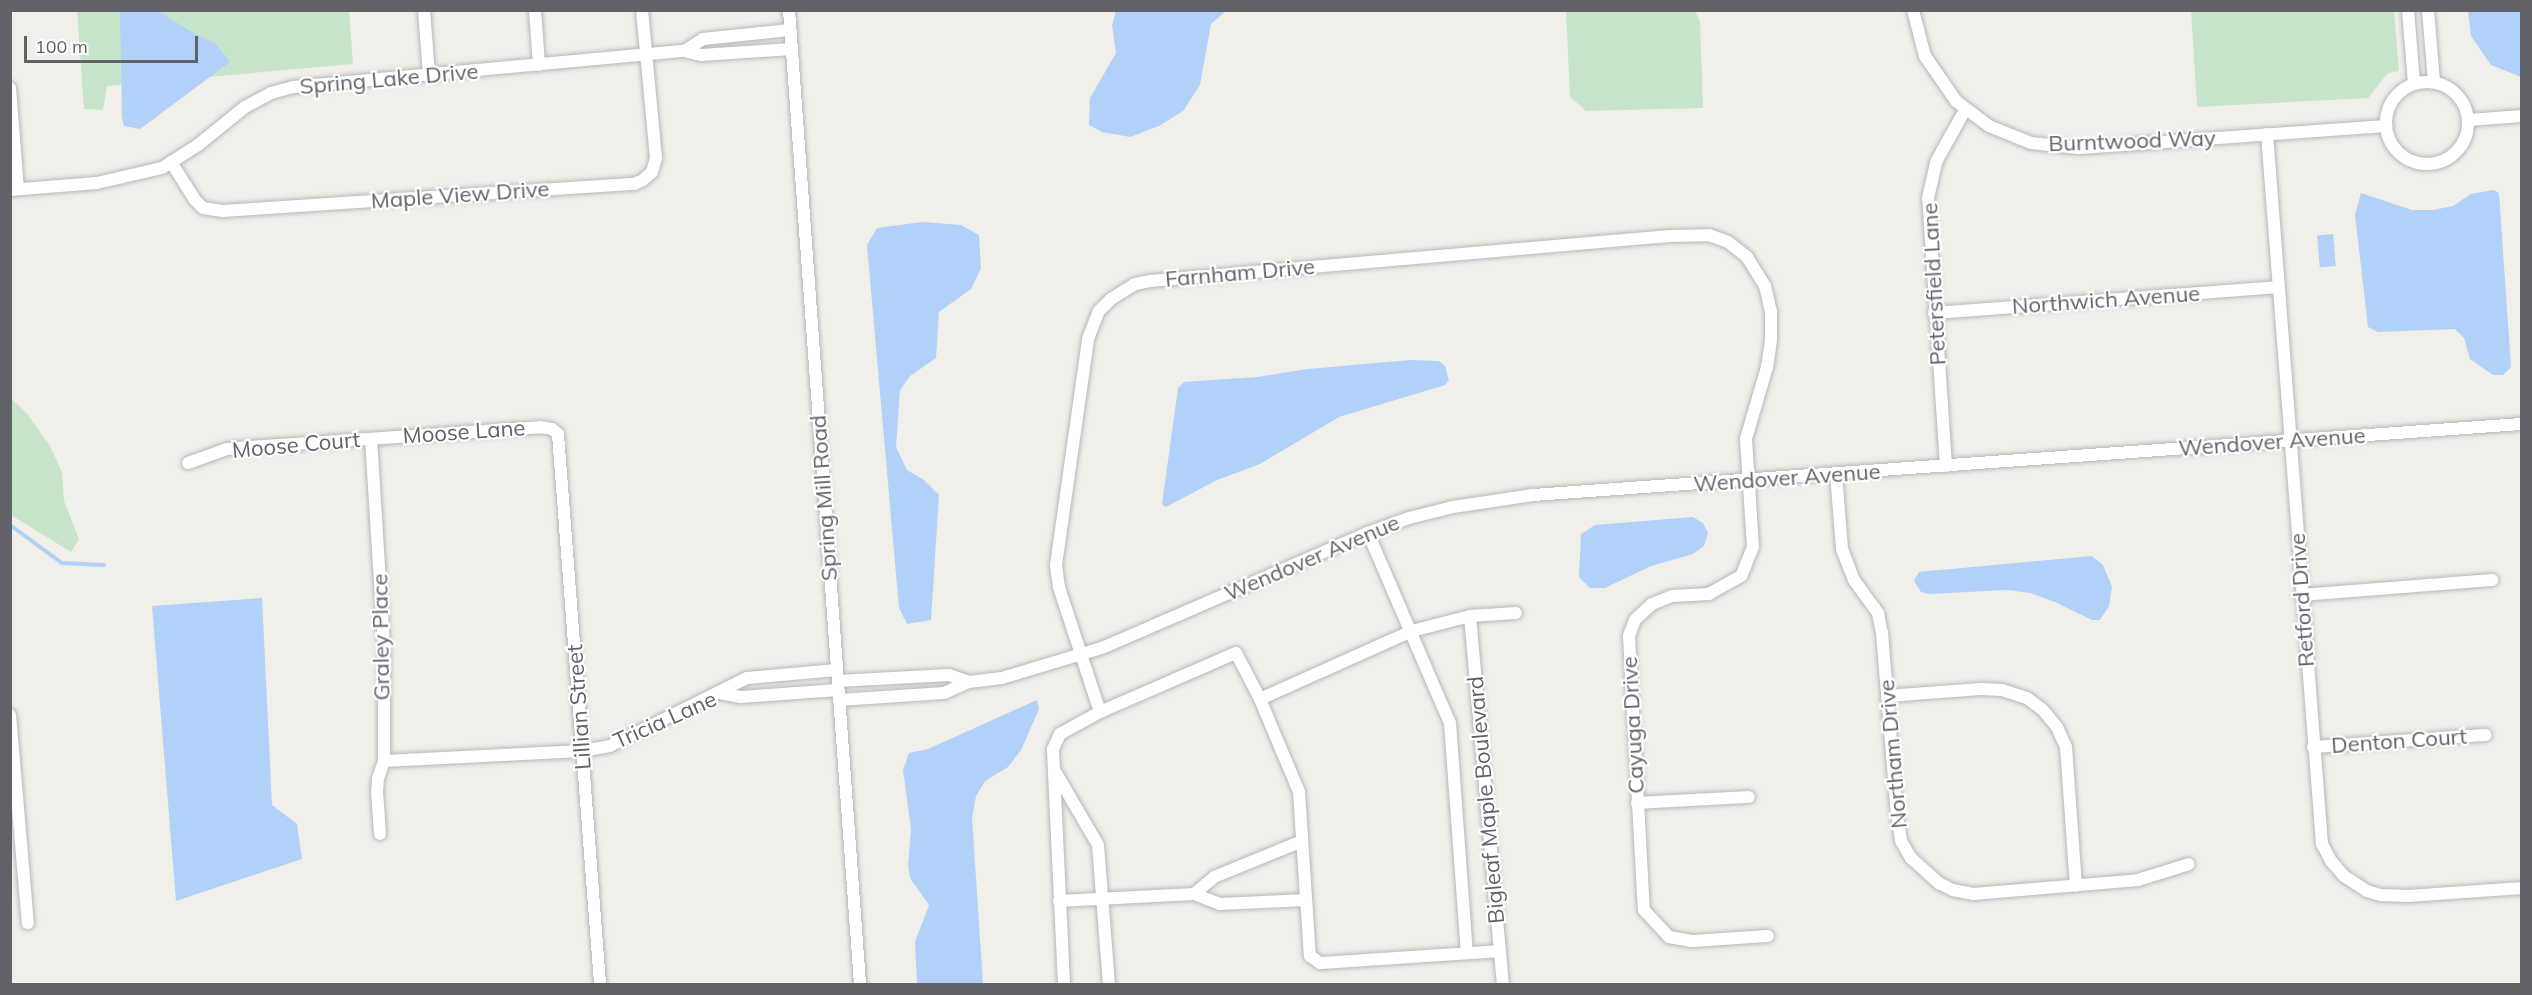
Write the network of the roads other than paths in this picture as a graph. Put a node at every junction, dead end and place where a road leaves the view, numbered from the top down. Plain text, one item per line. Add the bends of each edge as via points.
1 (424, 10) edge
2 (534, 10) edge
3 (642, 10) edge
4 (789, 10) edge
5 (1913, 10) edge
6 (2408, 10) edge
7 (2428, 10) edge
8 (790, 30) junction
9 (792, 49) junction
10 (684, 51) junction
11 (646, 55) junction
12 (538, 65) junction
13 (429, 75) junction
14 (2434, 82) junction
15 (2414, 83) junction
16 (10, 88) edge
17 (1965, 110) junction
18 (2522, 116) edge
19 (2469, 120) junction
20 (2386, 126) junction
21 (2267, 134) junction
22 (171, 162) junction
23 (14, 189) edge
24 (1739, 250) joint
25 (2277, 287) junction
26 (1934, 313) junction
27 (2522, 424) edge
28 (556, 431) joint
29 (371, 439) junction
30 (2290, 441) junction
31 (188, 463) dead end
32 (1946, 466) junction
33 (1836, 474) junction
34 (1748, 481) junction
35 (1368, 532) junction
36 (2492, 580) dead end
37 (2301, 595) junction
38 (1516, 613) dead end
39 (1470, 616) junction
40 (1412, 631) junction
41 (1082, 656) junction
42 (969, 682) junction
43 (838, 685) junction
44 (720, 693) junction
45 (1887, 696) junction
46 (1260, 699) junction
47 (1101, 712) junction
48 (10, 715) edge
49 (2486, 735) dead end
50 (2313, 747) junction
51 (582, 751) junction
52 (384, 761) junction
53 (1055, 772) junction
54 (1749, 796) dead end
55 (1637, 803) junction
56 (380, 834) dead end
57 (1302, 841) junction
58 (2189, 864) dead end
59 (17, 885) edge
60 (2076, 886) junction
61 (2522, 888) edge
62 (1194, 894) junction
63 (1102, 898) junction
64 (1306, 900) junction
65 (1059, 901) junction
66 (28, 923) dead end
67 (1768, 936) dead end
68 (1499, 951) junction
69 (1467, 953) junction
70 (600, 984) edge
71 (860, 984) edge
72 (1064, 984) edge
73 (1109, 984) edge
74 (1503, 984) edge

1 - 13 street
2 - 12 street
3 - 11 street, Maple View Drive
4 - 8 street, Spring Mill Road
5 - 17 street, Burntwood Way via 1925,56
6 - 15 street
7 - 14 street
8 - 9 street, Spring Mill Road
8 - 10 street via 703,39
9 - 10 street, Spring Lake Drive via 701,55
9 - 43 street, Spring Mill Road
10 - 11 street, Spring Lake Drive
11 - 12 street, Spring Lake Drive
11 - 22 street, Maple View Drive via 656,158 652,172 633,183 223,211 203,208
12 - 13 street, Spring Lake Drive
13 - 22 street, Spring Lake Drive via 294,87 271,93 245,107
14 - 15 street
14 - 19 street via 2462,99
15 - 20 street via 2393,99
16 - 23 street
17 - 21 street, Burntwood Way via 2002,134 2056,148
17 - 26 street, Petersfield Lane via 1943,146 1929,187
18 - 19 street
19 - 20 street via 2468,132 2457,152 2447,159 2424,164 2402,156
20 - 21 street, Burntwood Way
21 - 25 street, Retford Drive
22 - 23 street, Spring Lake Drive via 162,168 97,183
24 - 34 street, Cayuga Drive via 1758,272 1771,311 1767,367 1747,433
24 - 41 street, Farnham Drive via 1709,235 1670,236 1193,276 1150,281 1123,291 1099,311 1090,332 1056,565 1059,587
25 - 26 street, Northwich Avenue
25 - 30 street, Retford Drive
26 - 32 street, Petersfield Lane
27 - 30 street, Wendover Avenue
28 - 29 street, Moose Lane via 540,427
28 - 51 street, Lillian Street via 561,445
29 - 31 street, Moose Court via 226,449
29 - 52 street, Graley Place via 384,644
30 - 32 street, Wendover Avenue
30 - 37 street, Retford Drive
32 - 33 street, Wendover Avenue
33 - 34 street, Wendover Avenue
33 - 45 street, Northam Drive via 1842,549 1854,580 1878,613
34 - 35 street, Wendover Avenue via 1533,495 1453,507
34 - 55 street, Cayuga Drive via 1753,546 1741,576 1709,594 1672,596 1652,604 1635,620 1629,636
35 - 40 street, Bigleaf Maple Boulevard
35 - 41 street, Wendover Avenue
36 - 37 street
37 - 50 street, Retford Drive
38 - 39 street
39 - 40 street
39 - 68 street, Bigleaf Maple Boulevard
40 - 46 street
40 - 69 street, Bigleaf Maple Boulevard via 1450,723
41 - 42 street, Wendover Avenue via 1002,678
41 - 47 street
42 - 43 street, Wendover Avenue via 949,675
42 - 43 street via 944,693
43 - 44 street, Tricia Lane via 741,697
43 - 44 street via 747,678
43 - 71 street, Spring Mill Road
44 - 51 street, Tricia Lane via 610,746
45 - 60 street, Northam Drive via 1901,841 1924,870 1953,890 1973,894
45 - 60 street via 2002,690 2027,698 2043,710 2066,747
46 - 47 street via 1236,653
46 - 57 street via 1299,792
47 - 53 street via 1060,734 1053,750
48 - 59 street
49 - 50 street, Denton Court
50 - 61 street, Retford Drive via 2322,844 2333,864 2356,885 2392,897
51 - 52 street, Tricia Lane
51 - 70 street, Lillian Street
52 - 56 street, Graley Place via 377,791
53 - 63 street via 1098,845
53 - 65 street
54 - 55 street
55 - 67 street, Cayuga Drive via 1644,910 1657,927 1669,938 1692,942
57 - 62 street via 1214,877
57 - 64 street
58 - 60 street, Northam Drive via 2138,880
59 - 66 street
62 - 63 street
62 - 64 street via 1220,904
63 - 65 street
63 - 73 street
64 - 69 street via 1310,956 1320,963
65 - 72 street
68 - 69 street
68 - 74 street, Bigleaf Maple Boulevard

